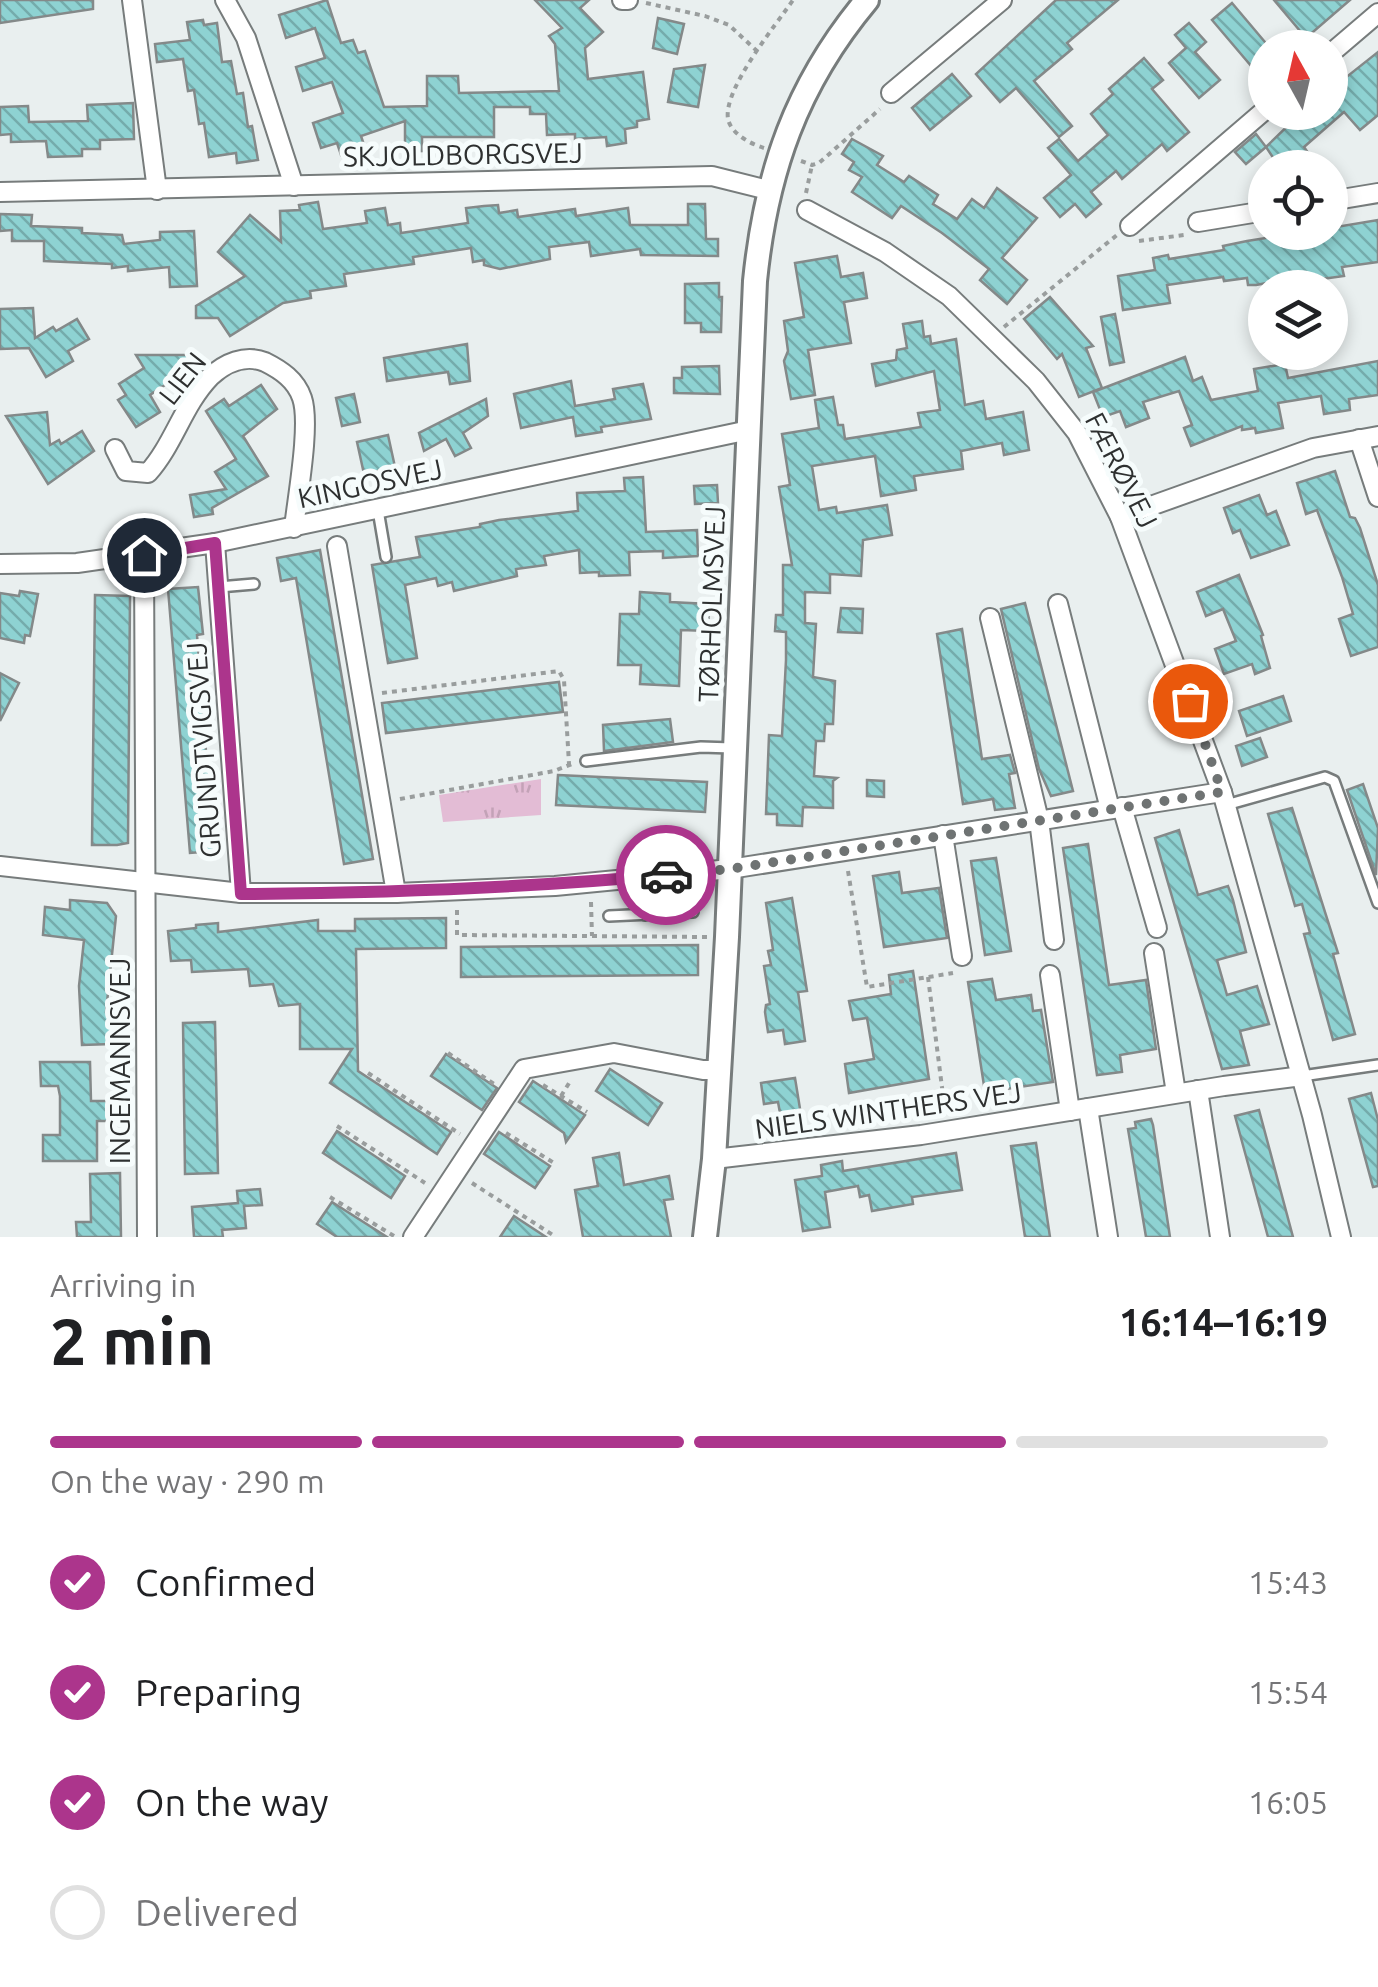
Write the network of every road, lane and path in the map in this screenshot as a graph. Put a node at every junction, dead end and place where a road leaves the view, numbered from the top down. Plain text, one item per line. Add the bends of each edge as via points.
1 (132, 0) edge
2 (225, 0) edge
3 (626, 0) edge
4 (792, 0) edge
5 (867, 0) edge
6 (1002, 0) edge
7 (1378, 13) edge
8 (1348, 39) edge
9 (758, 52) junction
10 (892, 93) joint
11 (1248, 126) edge
12 (779, 153) junction
13 (812, 165) junction
14 (294, 186) junction
15 (157, 190) junction
16 (768, 190) junction
17 (0, 192) edge
18 (1378, 193) edge
19 (1348, 198) edge
20 (807, 210) joint
21 (1248, 214) edge
22 (1198, 222) joint
23 (1135, 234) junction
24 (1110, 240) junction
25 (1122, 244) dead end
26 (993, 336) junction
27 (749, 430) junction
28 (1369, 438) edge
29 (115, 449) dead end
30 (1378, 497) edge
31 (378, 510) junction
32 (1120, 517) junction
33 (294, 528) junction
34 (215, 543) junction
35 (337, 546) dead end
36 (144, 555) junction
37 (386, 556) dead end
38 (0, 564) edge
39 (254, 584) dead end
40 (218, 587) junction
41 (1058, 604) dead end
42 (990, 618) dead end
43 (362, 695) junction
44 (735, 748) junction
45 (586, 761) joint
46 (570, 764) junction
47 (1224, 798) junction
48 (381, 802) junction
49 (1116, 808) junction
50 (1038, 820) junction
51 (943, 835) junction
52 (845, 851) junction
53 (0, 866) edge
54 (730, 869) junction
55 (642, 877) junction
56 (591, 882) junction
57 (146, 885) junction
58 (457, 890) junction
59 (396, 893) junction
60 (241, 894) junction
61 (1378, 903) edge
62 (693, 912) dead end
63 (645, 914) junction
64 (609, 916) dead end
65 (1158, 928) dead end
66 (592, 936) junction
67 (727, 936) junction
68 (1054, 940) dead end
69 (1154, 952) dead end
70 (962, 956) joint
71 (1050, 975) dead end
72 (928, 977) junction
73 (448, 1053) dead end
74 (1378, 1065) edge
75 (720, 1070) junction
76 (522, 1072) junction
77 (368, 1073) dead end
78 (1302, 1076) junction
79 (1198, 1090) junction
80 (508, 1093) junction
81 (1176, 1094) junction
82 (1079, 1110) junction
83 (587, 1112) dead end
84 (489, 1122) junction
85 (337, 1126) dead end
86 (948, 1131) junction
87 (475, 1143) junction
88 (714, 1159) junction
89 (554, 1163) dead end
90 (456, 1172) junction
91 (441, 1194) junction
92 (330, 1197) dead end
93 (148, 1237) edge
94 (396, 1237) edge
95 (413, 1237) edge
96 (556, 1237) edge
97 (705, 1237) edge
98 (1108, 1237) edge
99 (1220, 1237) edge
100 (1341, 1237) edge

1 - 15 street
2 - 14 street via 246,38
3 - 9 path via 705,16 729,26
4 - 9 path
5 - 12 street, TØRHOLMSVEJ via 816,72
6 - 10 street
7 - 8 street
9 - 12 path via 729,104 729,124 750,143
10 - 13 path
11 - 23 street
12 - 13 path
12 - 16 street, TØRHOLMSVEJ
13 - 20 path
14 - 15 street, SKJOLDBORGSVEJ
14 - 16 street, SKJOLDBORGSVEJ via 712,176
15 - 17 street, SKJOLDBORGSVEJ
16 - 27 street, TØRHOLMSVEJ via 755,281
18 - 19 street
20 - 26 street, FÆRØVEJ via 885,252
21 - 22 street
22 - 23 path via 1199,232
23 - 24 path
24 - 25 path
24 - 26 path
26 - 32 street, FÆRØVEJ via 1078,433
27 - 31 street, KINGOSVEJ
27 - 44 street, TØRHOLMSVEJ
28 - 30 street
28 - 32 street via 1313,448
29 - 33 street, LIEN via 126,471 148,472 211,377 231,361 258,359 285,371 303,399
31 - 33 street, KINGOSVEJ
31 - 37 lane
32 - 47 street, FÆRØVEJ
33 - 34 street, KINGOSVEJ
34 - 36 street, KINGOSVEJ
34 - 40 street, GRUNDTVIGSVEJ
35 - 43 street
36 - 38 street, KINGOSVEJ
36 - 57 street, GRUNDTVIGSVEJ
39 - 40 lane
40 - 60 street, GRUNDTVIGSVEJ
41 - 49 street
42 - 50 street
43 - 46 path via 559,671
43 - 48 street
44 - 45 lane
44 - 54 street, TØRHOLMSVEJ
45 - 46 path
46 - 48 path
47 - 49 street, GRUNDTVIGSVEJ
47 - 61 lane via 1325,777 1334,781
47 - 78 street, FÆRØVEJ
48 - 59 street
49 - 50 street, GRUNDTVIGSVEJ
49 - 65 street
50 - 51 street, GRUNDTVIGSVEJ
50 - 68 street
51 - 52 street, GRUNDTVIGSVEJ
51 - 70 street
52 - 54 street, GRUNDTVIGSVEJ
52 - 72 path via 867,987
53 - 57 street, GRUNDTVIGSVEJ
54 - 55 street, GRUNDTVIGSVEJ
54 - 67 street, TØRHOLMSVEJ
55 - 56 street, GRUNDTVIGSVEJ
55 - 63 lane
56 - 58 street, GRUNDTVIGSVEJ
56 - 66 path
57 - 60 street, GRUNDTVIGSVEJ
57 - 93 street, INGEMANNSVEJ
58 - 59 street, GRUNDTVIGSVEJ
58 - 66 path via 457,935
59 - 60 street, GRUNDTVIGSVEJ
62 - 63 lane
63 - 64 lane
66 - 67 path
67 - 75 street, TØRHOLMSVEJ
69 - 81 street
70 - 72 path via 966,971
71 - 82 street
72 - 86 path
73 - 80 path
74 - 78 lane
75 - 76 street via 614,1053
75 - 88 street, TØRHOLMSVEJ
76 - 80 street
76 - 83 path
77 - 87 path
78 - 79 street, NIELS WINTHERS VEJ
78 - 100 street, FÆRØVEJ
79 - 81 street, NIELS WINTHERS VEJ
79 - 99 street
80 - 84 street
81 - 82 street, NIELS WINTHERS VEJ
82 - 86 street, NIELS WINTHERS VEJ
82 - 98 street
84 - 87 street
84 - 89 path
85 - 91 path
86 - 88 street, NIELS WINTHERS VEJ
87 - 90 street
88 - 97 street, TØRHOLMSVEJ
90 - 91 street
90 - 96 path
91 - 95 street
92 - 94 path

